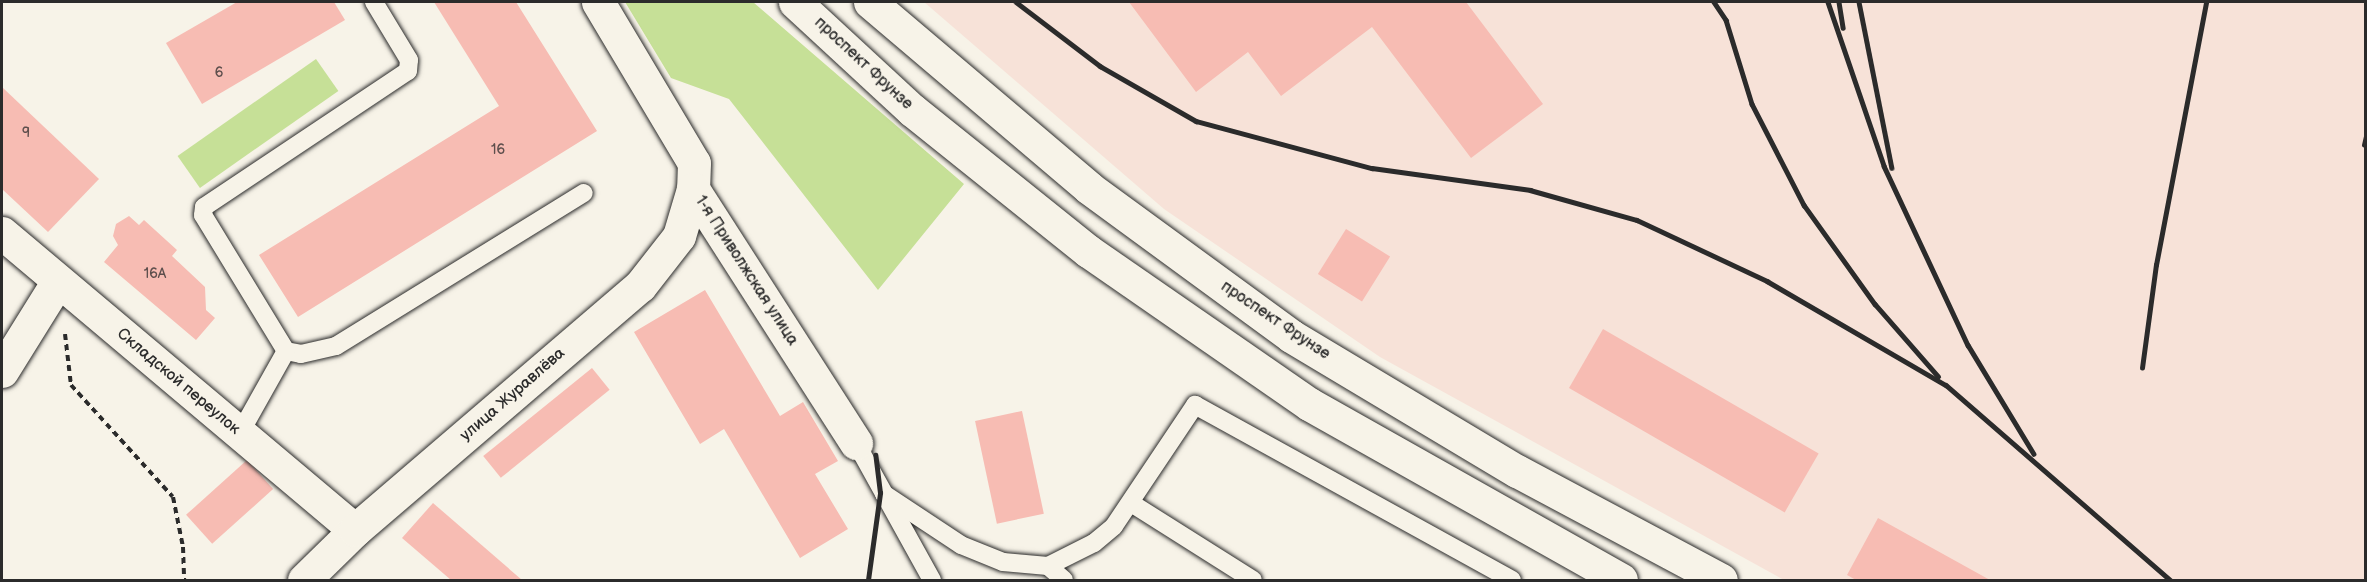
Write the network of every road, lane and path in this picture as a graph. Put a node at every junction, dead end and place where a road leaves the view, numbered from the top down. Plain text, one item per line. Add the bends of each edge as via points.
1 (374, 2) edge
2 (598, 2) edge
3 (795, 2) edge
4 (870, 2) edge
5 (693, 189) junction
6 (584, 193) dead end
7 (2, 233) edge
8 (58, 281) junction
9 (286, 351) junction
10 (2, 372) edge
11 (240, 433) junction
12 (856, 443) joint
13 (884, 494) junction
14 (1131, 503) junction
15 (355, 530) junction
16 (1048, 566) junction
17 (184, 580) edge
18 (304, 580) edge
19 (932, 580) edge
20 (1064, 580) edge
21 (1253, 580) edge
22 (1512, 580) edge
23 (1621, 580) edge
24 (1721, 580) edge

1 - 9 lane via 409,60 408,71 204,207 202,215
2 - 5 main road, 1-я Приволжская улица via 693,163
3 - 23 main road, проспект Фрунзе via 912,110 1088,251 1310,404
4 - 24 main road, проспект Фрунзе via 1089,188 1291,336 1516,471
5 - 12 main road, 1-я Приволжская улица
5 - 15 main road, улица Журавлёва via 679,236 640,286
6 - 9 lane via 336,346 301,354
7 - 8 main road, Складской переулок
8 - 10 main road
8 - 11 main road, Складской переулок
8 - 17 path via 71,385 173,497 183,547
9 - 11 lane
11 - 15 main road, Складской переулок
12 - 13 lane
13 - 16 lane via 961,545 1003,562
13 - 19 lane
14 - 16 lane via 1114,526 1094,543
14 - 21 lane
14 - 22 lane via 1195,405
15 - 18 main road, улица Журавлёва
16 - 20 lane

